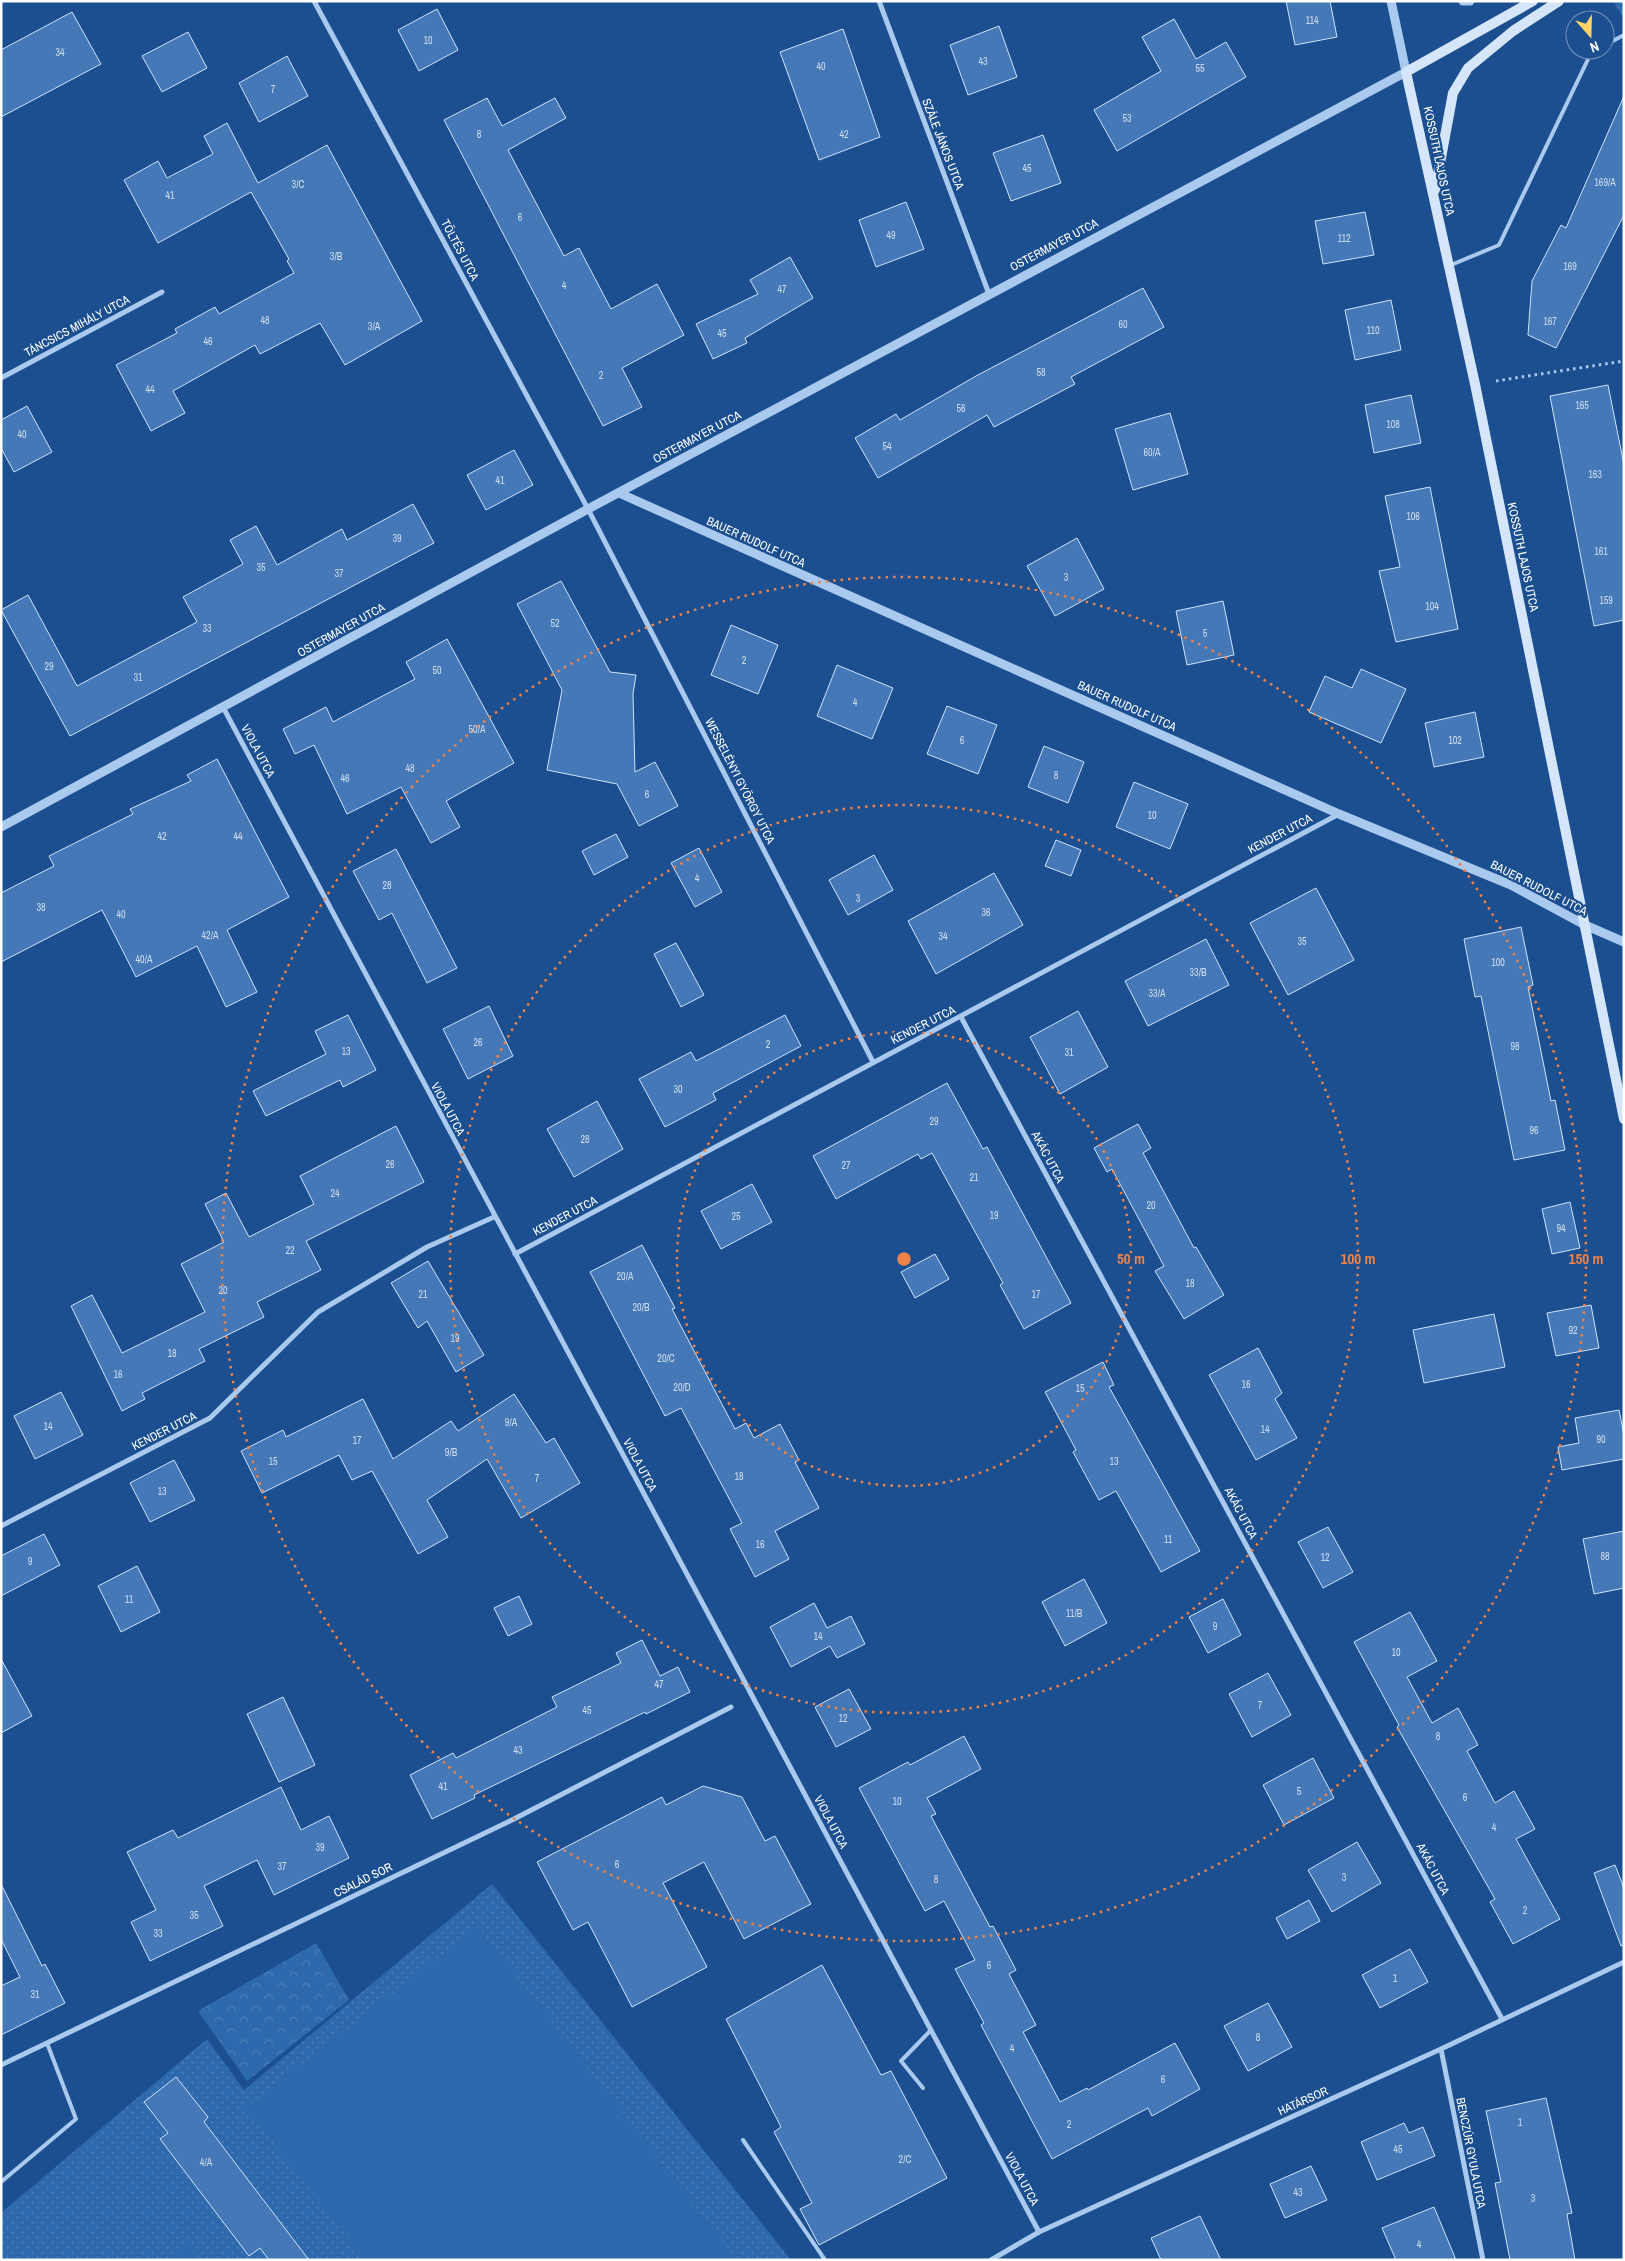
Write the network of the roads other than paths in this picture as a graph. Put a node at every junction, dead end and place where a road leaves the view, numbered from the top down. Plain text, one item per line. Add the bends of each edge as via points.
1 (314, 1) edge
2 (879, 1) edge
3 (1391, 1) edge
4 (1463, 1) edge
5 (1470, 1) edge
6 (1533, 1) edge
7 (1559, 1) edge
8 (1588, 60) edge
9 (1406, 72) junction
10 (1434, 196) junction
11 (1449, 266) junction
12 (162, 292) dead end
13 (989, 294) junction
14 (1, 378) edge
15 (619, 492) junction
16 (588, 509) junction
17 (224, 709) junction
18 (1339, 814) junction
19 (1, 828) edge
20 (1585, 925) junction
21 (1624, 942) edge
22 (961, 1017) junction
23 (873, 1062) junction
24 (1624, 1119) edge
25 (494, 1217) junction
26 (515, 1254) junction
27 (1, 1526) edge
28 (731, 1707) dead end
29 (1624, 1962) edge
30 (1502, 2019) junction
31 (931, 2030) junction
32 (47, 2043) junction
33 (1441, 2049) junction
34 (1, 2065) edge
35 (923, 2088) dead end
36 (743, 2140) dead end
37 (1, 2182) edge
38 (1039, 2232) junction
39 (825, 2260) edge
40 (991, 2260) edge
41 (1483, 2260) edge

1 - 16 street, TÖLTÉS UTCA
2 - 13 street, SZÁLE JÁNOS UTCA
3 - 9 street, KOSSUTH LAJOS UTCA
4 - 5 street
6 - 9 main road
7 - 10 main road via 1513,31 1468,68 1453,93
8 - 11 lane via 1498,244
9 - 10 main road, KOSSUTH LAJOS UTCA
9 - 13 street, OSTERMAYER UTCA
10 - 11 main road, KOSSUTH LAJOS UTCA
11 - 20 main road, KOSSUTH LAJOS UTCA
12 - 14 street, TÁNCSICS MIHÁLY UTCA
13 - 15 street, OSTERMAYER UTCA
15 - 16 street, OSTERMAYER UTCA
15 - 18 street, BAUER RUDOLF UTCA
16 - 17 street, OSTERMAYER UTCA
16 - 23 street, WESSELÉNYI GYÖRGY UTCA
17 - 19 street, OSTERMAYER UTCA
17 - 25 street, VIOLA UTCA
18 - 20 street, BAUER RUDOLF UTCA via 1511,885
18 - 22 street, KENDER UTCA
20 - 21 street, BAUER RUDOLF UTCA
20 - 24 main road, KOSSUTH LAJOS UTCA
22 - 23 street, KENDER UTCA
22 - 30 street, AKÁC UTCA
23 - 26 street, KENDER UTCA
25 - 26 street, VIOLA UTCA
25 - 27 street, KENDER UTCA via 427,1247 318,1312 210,1418
26 - 31 street, VIOLA UTCA
28 - 32 street, CSALÁD SOR via 514,1819
29 - 30 street, HATÁRSOR
30 - 33 street, HATÁRSOR
31 - 35 lane via 901,2061
31 - 38 street, VIOLA UTCA
32 - 34 street, CSALÁD SOR
32 - 37 lane via 76,2119
33 - 38 street, HATÁRSOR
33 - 41 street, BENCZÚR GYULA UTCA
36 - 39 lane
38 - 40 street, HATÁRSOR

